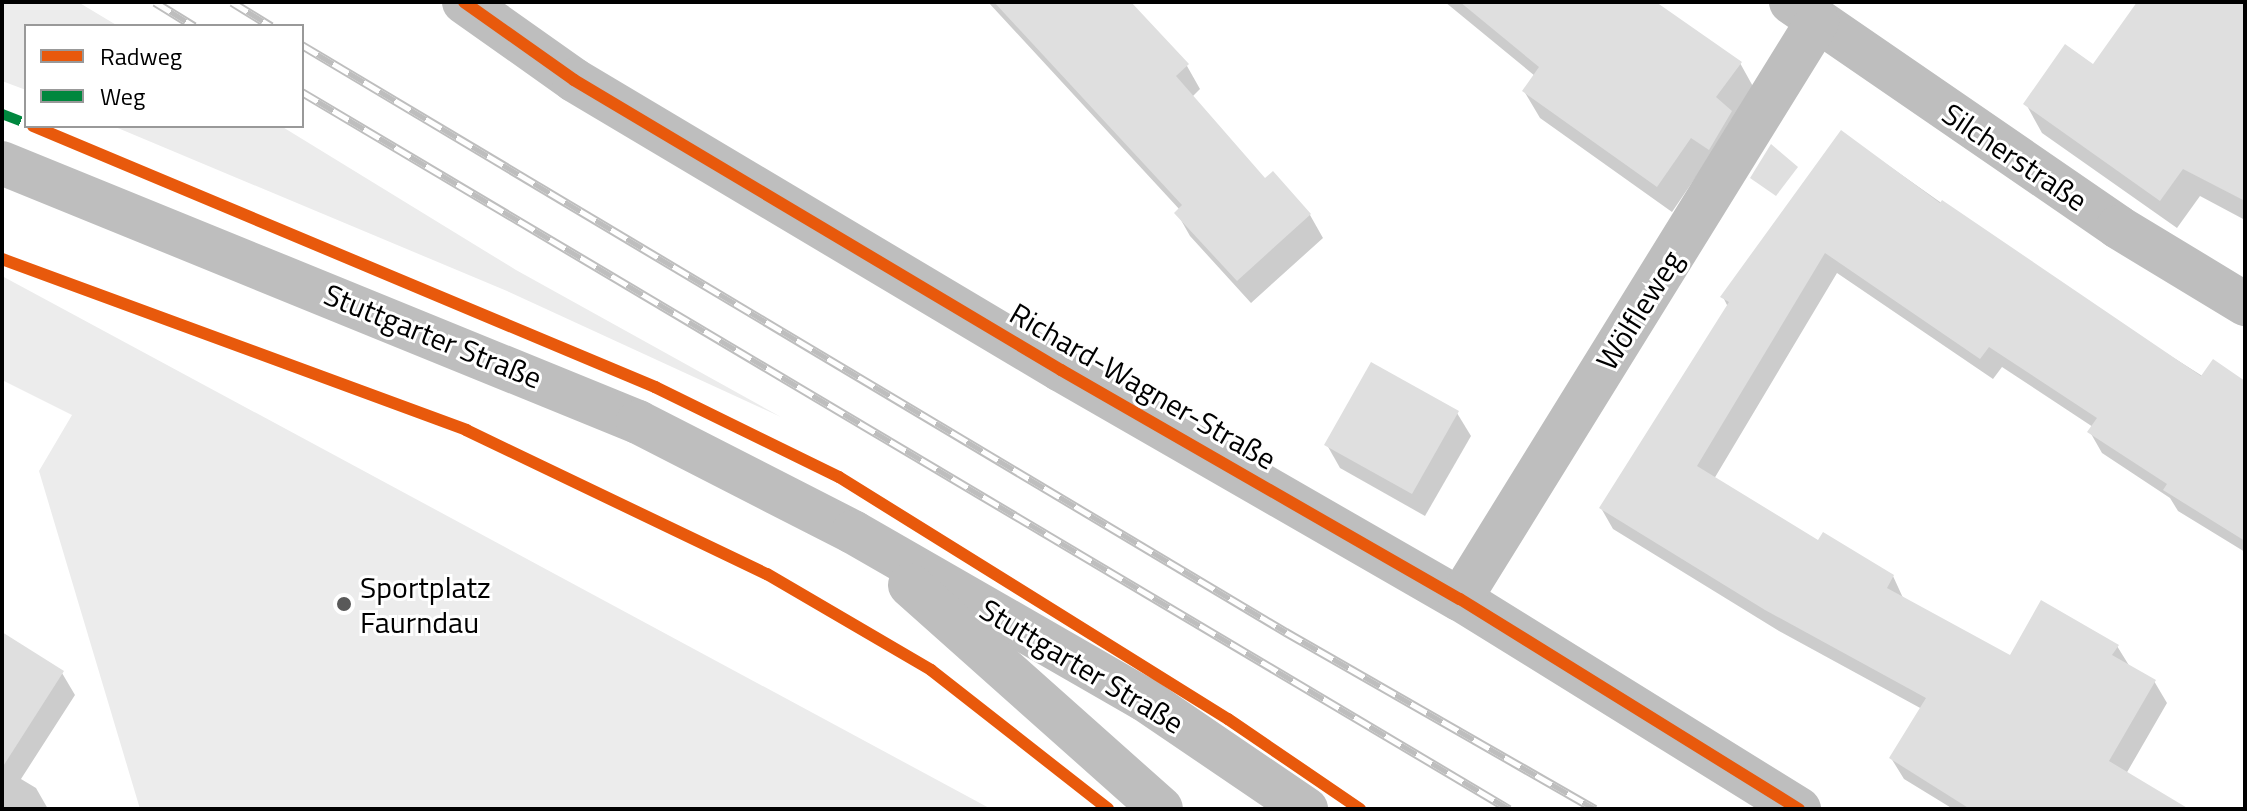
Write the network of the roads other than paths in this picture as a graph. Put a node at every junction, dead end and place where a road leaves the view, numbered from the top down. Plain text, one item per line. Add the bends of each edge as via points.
1 (464, 2) edge
2 (1804, 12) edge
3 (2, 163) edge
4 (2245, 304) edge
5 (853, 532) junction
6 (1460, 599) junction
7 (1161, 809) edge
8 (1306, 809) edge
9 (1799, 809) edge

1 - 6 street, Richard-Wagner-Straße via 574,80 1061,370
2 - 4 street, Silcherstraße via 2118,227
2 - 6 street, Wölfleweg
3 - 5 street, Stuttgarter Straße via 638,422
5 - 7 street, Stuttgarter Straße via 1107,766
5 - 8 street, Stuttgarter Straße via 1144,699
6 - 9 street, Richard-Wagner-Straße

